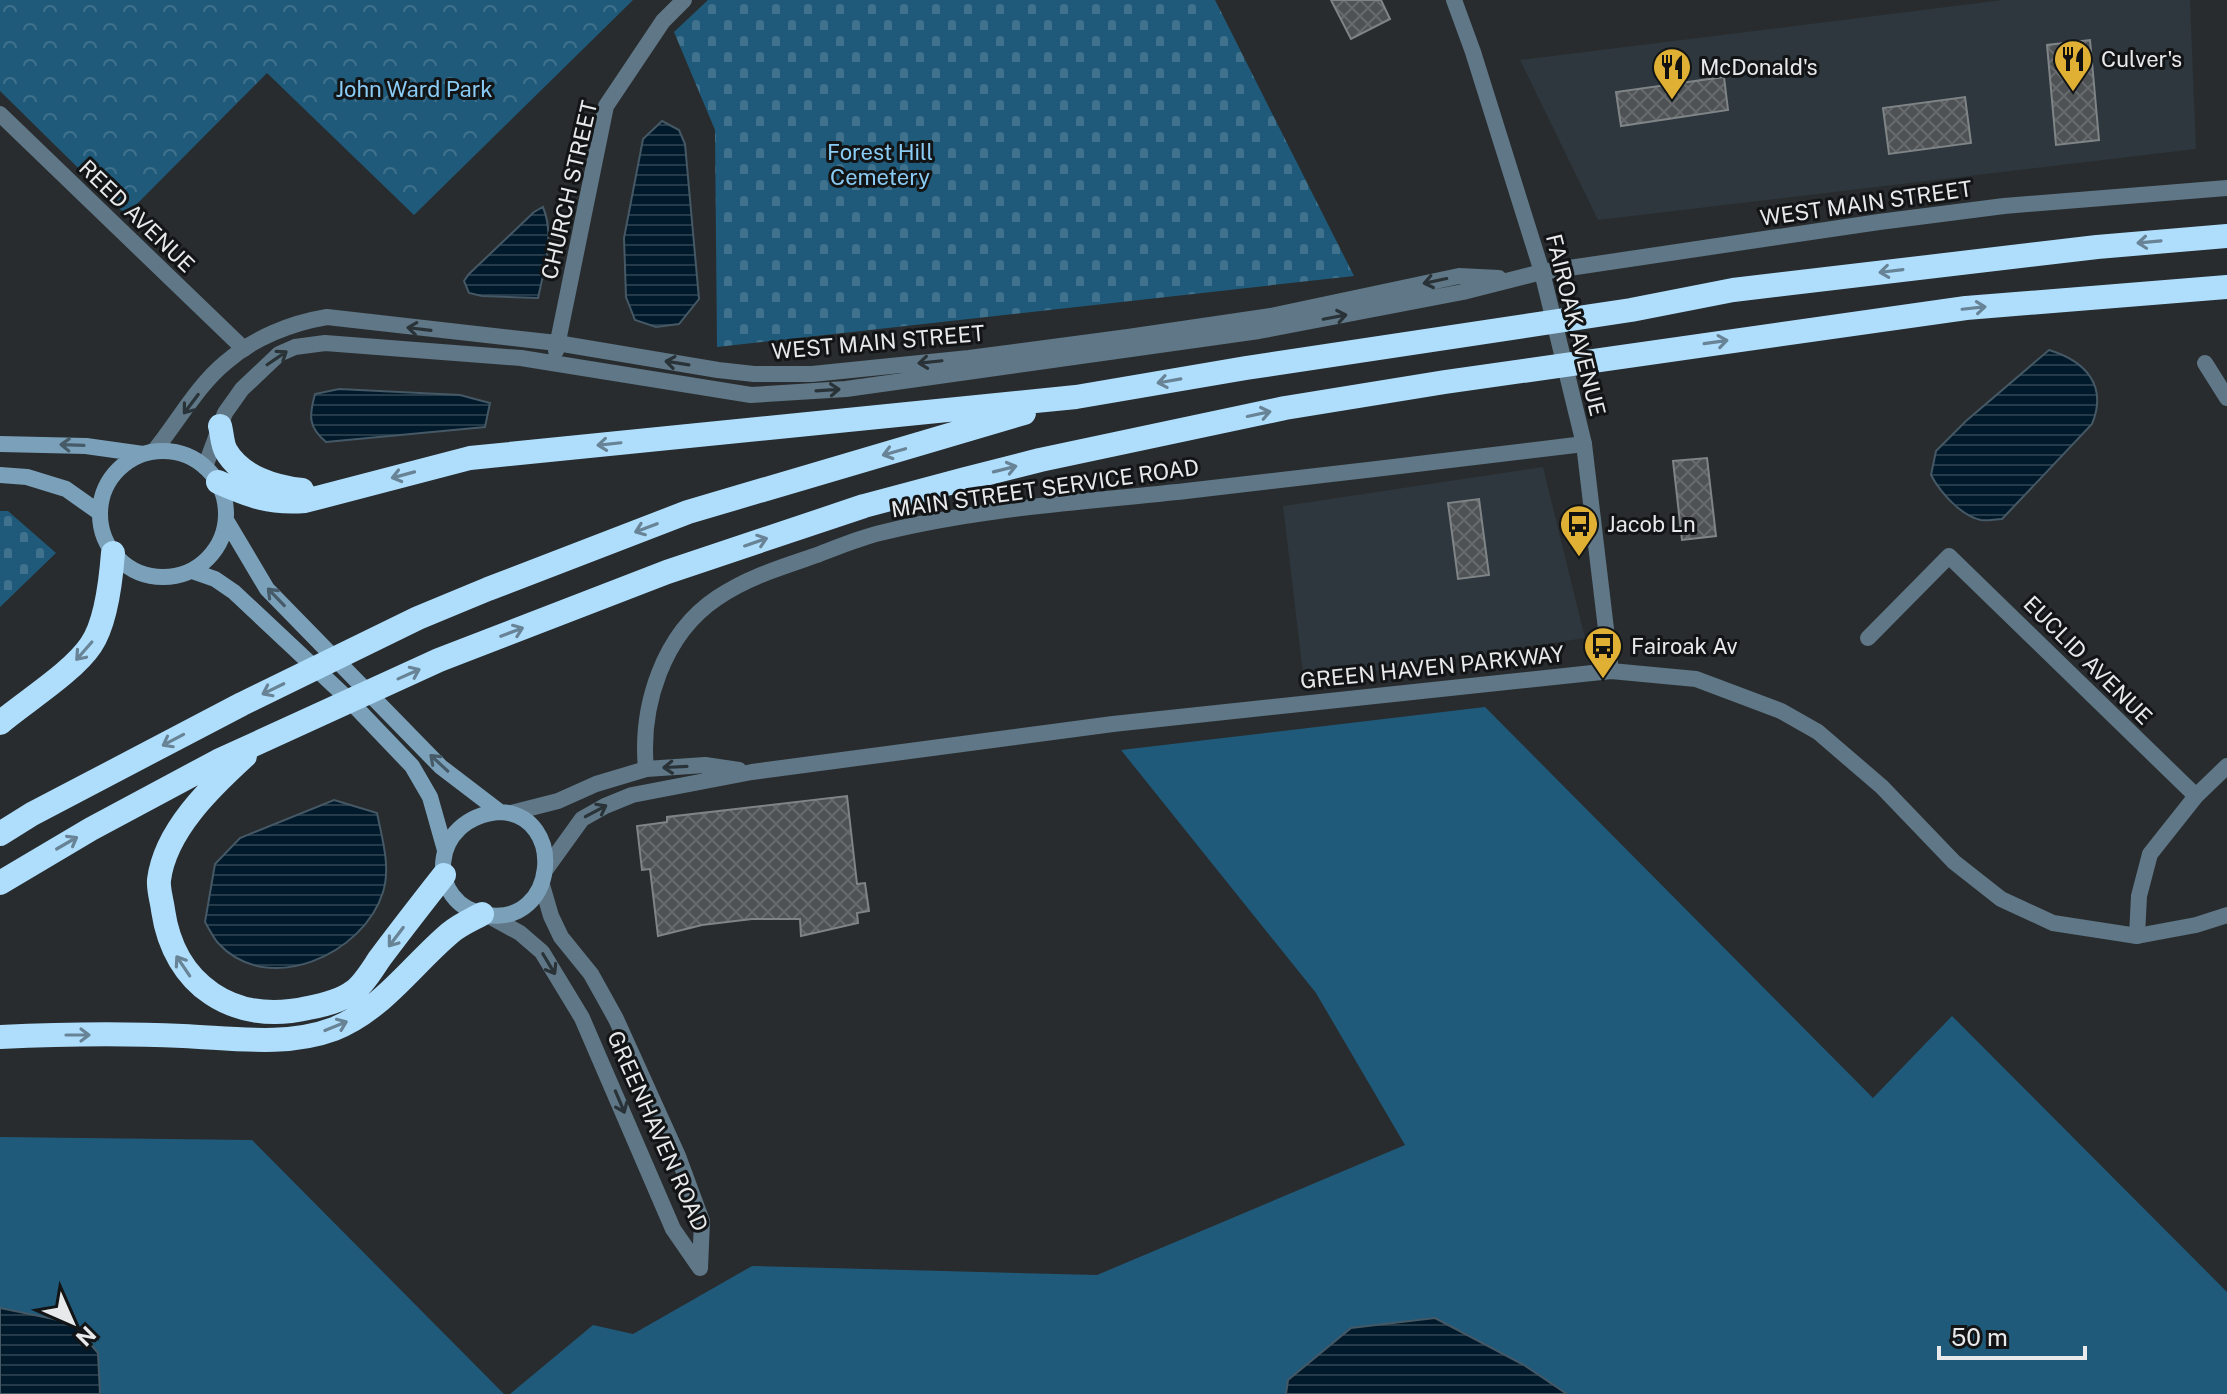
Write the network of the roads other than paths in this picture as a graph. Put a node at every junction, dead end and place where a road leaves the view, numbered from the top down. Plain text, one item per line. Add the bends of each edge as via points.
1 (684, 0) edge
2 (1454, 0) edge
3 (0, 114) edge
4 (2227, 188) edge
5 (2227, 236) edge
6 (1542, 272) junction
7 (1512, 278) junction
8 (2227, 287) edge
9 (557, 343) junction
10 (244, 349) junction
11 (2205, 363) dead end
12 (553, 364) junction
13 (1076, 397) junction
14 (2227, 398) edge
15 (220, 426) junction
16 (0, 444) edge
17 (1584, 444) junction
18 (149, 453) junction
19 (211, 474) junction
20 (0, 475) edge
21 (336, 494) junction
22 (100, 513) junction
23 (226, 520) junction
24 (113, 553) junction
25 (192, 571) junction
26 (1868, 638) dead end
27 (1611, 671) junction
28 (0, 723) edge
29 (261, 741) junction
30 (2227, 766) edge
31 (646, 769) junction
32 (752, 772) junction
33 (2196, 796) junction
34 (506, 812) junction
35 (0, 834) edge
36 (445, 850) junction
37 (444, 875) junction
38 (544, 877) junction
39 (0, 883) edge
40 (484, 914) junction
41 (2227, 915) edge
42 (2137, 936) junction
43 (0, 1037) edge

1 - 9 street, CHURCH STREET via 663,21 606,106
2 - 6 street, FAIROAK AVENUE
3 - 10 street, REED AVENUE
4 - 6 street, WEST MAIN STREET via 2004,206
5 -> 13 highway via 1733,290
6 - 7 street, WEST MAIN STREET
6 - 17 street, FAIROAK AVENUE
7 -> 9 street, WEST MAIN STREET via 1459,276 1271,316 812,374 718,370
12 -> 7 street, WEST MAIN STREET via 751,395 846,389 1259,331
29 -> 8 highway via 439,660 667,572 878,502 1040,460 1285,408 1639,353 1966,308
9 -> 10 street, WEST MAIN STREET via 327,317 301,321
9 - 12 street, CHURCH STREET
10 -> 18 street, WEST MAIN STREET via 223,364
11 - 14 street
15 -> 12 street, WEST MAIN STREET via 242,389 279,354 295,347 325,343
13 -> 21 highway via 470,458
13 -> 35 highway via 688,512 418,618 242,704
15 - 19 street, WEST MAIN STREET
15 - 21 highway via 225,450 256,478 279,488
18 -> 16 main road
17 - 27 street, FAIROAK AVENUE
17 - 31 street, MAIN STREET SERVICE ROAD via 930,522 876,534 762,573 717,598 692,619 669,651 648,706
18 - 19 main road via 188,456
18 - 22 main road via 116,473 104,491
19 - 21 highway via 253,498 281,503
19 - 23 main road via 225,500
20 - 22 main road via 66,489
22 - 24 main road
23 - 25 main road via 209,557
34 -> 23 main road, GREENHAVEN ROAD via 441,767 267,589
24 - 25 main road via 150,576
24 -> 28 highway via 103,613 91,645
25 - 36 main road via 234,592 412,766 430,797
26 - 33 street, EUCLID AVENUE via 1949,556
27 - 32 street, GREEN HAVEN PARKWAY via 1113,724
27 - 42 street, GREEN HAVEN PARKWAY via 1696,679 1781,711 1818,732 1882,787 1954,862 2001,899 2053,923
37 -> 29 highway via 356,990 330,1003 262,1012 227,1005 194,982 175,953 159,880 174,836 206,792
39 -> 29 highway
30 - 33 street
32 -> 31 street via 705,765
31 - 34 street via 558,801
38 -> 32 street via 582,819 605,806 632,795
33 - 42 street via 2150,854 2139,896
34 - 36 main road via 468,819
34 - 38 main road, GREENHAVEN ROAD via 536,832 543,844
36 - 37 main road
37 - 40 main road, GREENHAVEN ROAD via 460,903
38 - 40 main road via 521,909
40 -> 38 street, GREENHAVEN ROAD via 542,952 582,1018 673,1229 700,1268 702,1221 678,1156 616,1019 591,974 561,937
43 -> 40 highway via 270,1040 334,1029 396,987 453,930
41 - 42 street, GREEN HAVEN PARKWAY

